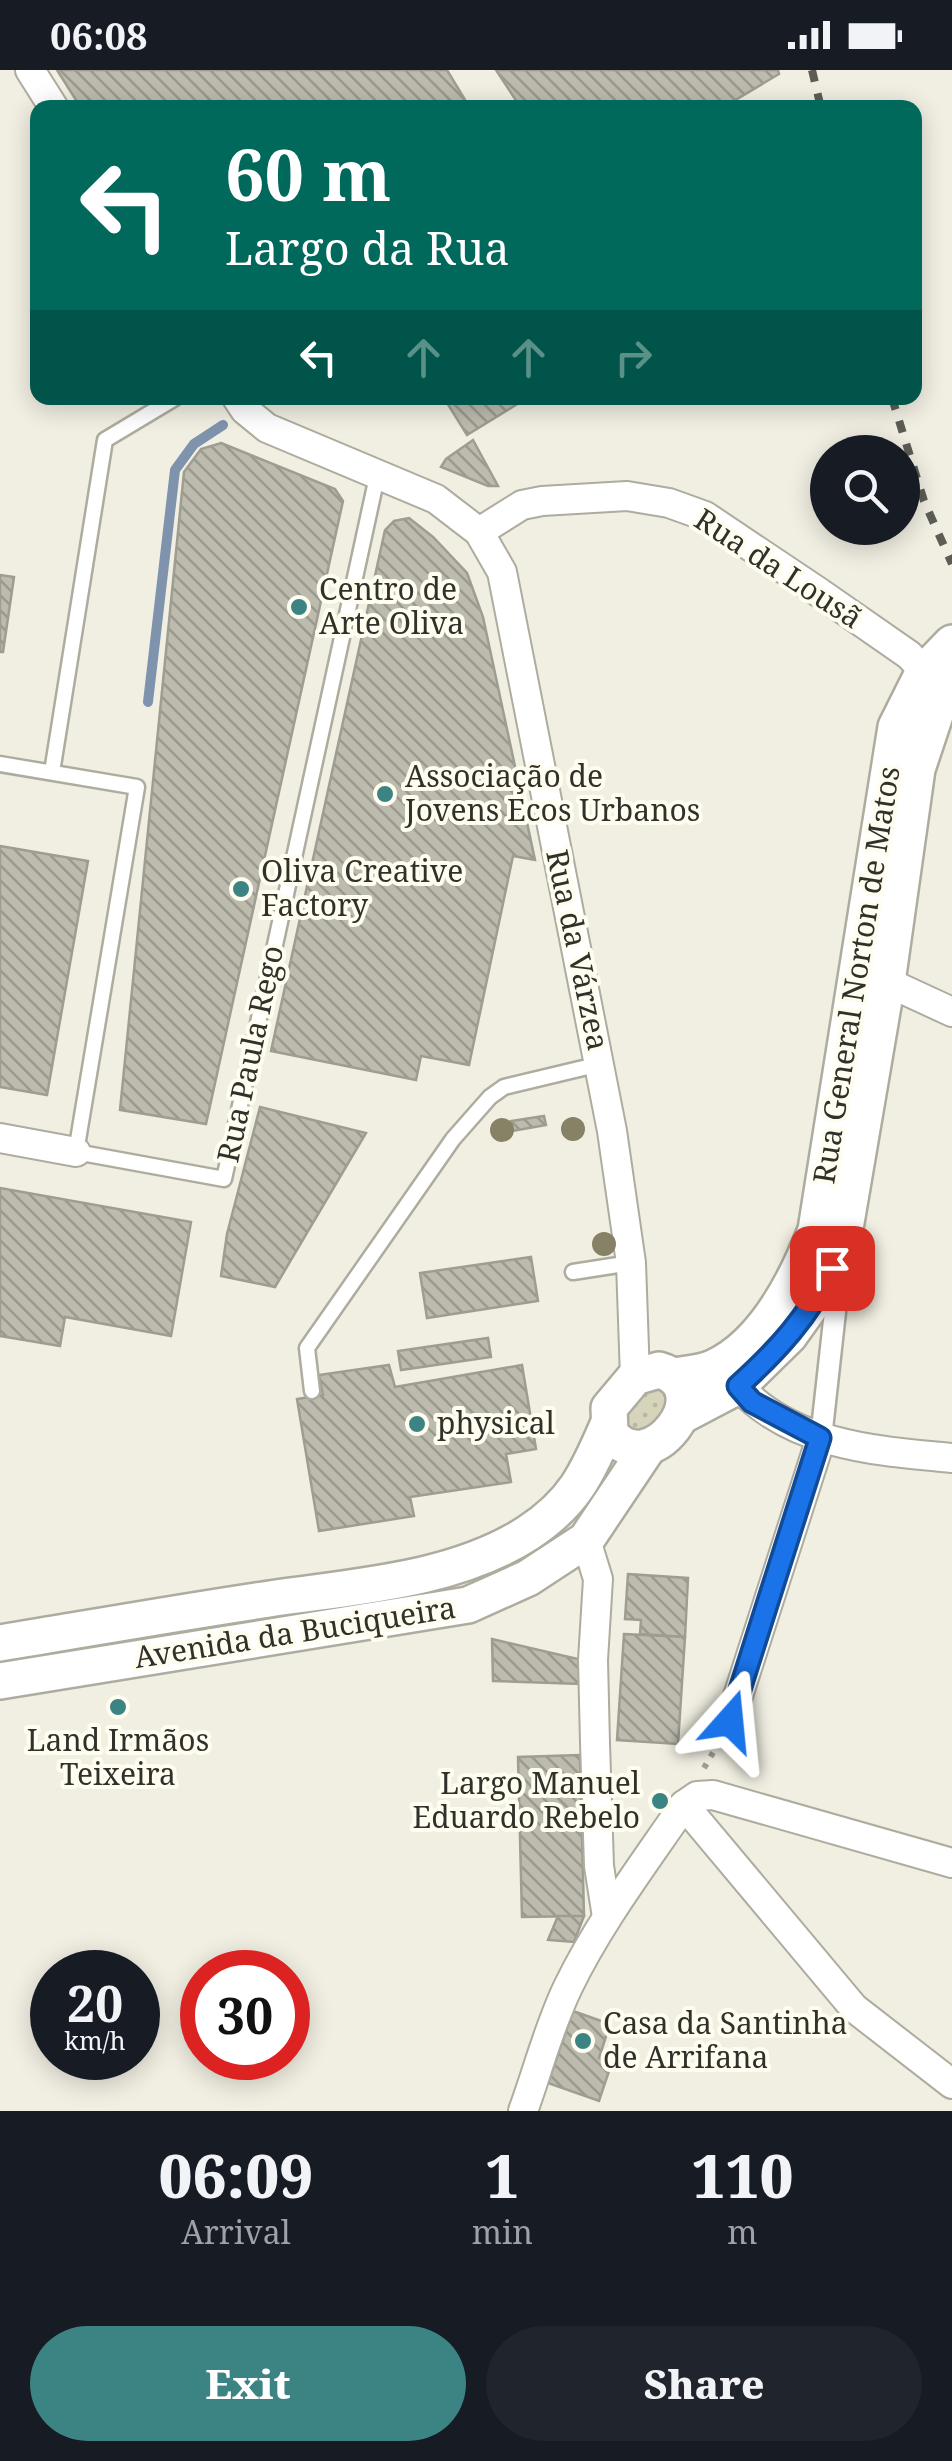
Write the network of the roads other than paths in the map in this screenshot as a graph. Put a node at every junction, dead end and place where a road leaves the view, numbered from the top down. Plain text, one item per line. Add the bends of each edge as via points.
1 (30, 70) edge
2 (49, 100) edge
3 (163, 405) edge
4 (242, 405) edge
5 (378, 472) junction
6 (478, 532) junction
7 (944, 667) edge
8 (0, 764) edge
9 (52, 772) junction
10 (872, 982) junction
11 (952, 1012) edge
12 (600, 1064) junction
13 (0, 1138) edge
14 (76, 1152) junction
15 (842, 1246) junction
16 (632, 1263) junction
17 (574, 1272) dead end
18 (635, 1376) junction
19 (674, 1376) junction
20 (738, 1386) junction
21 (312, 1392) dead end
22 (683, 1415) junction
23 (608, 1426) junction
24 (820, 1438) junction
25 (647, 1449) junction
26 (952, 1458) edge
27 (586, 1540) junction
28 (0, 1643) edge
29 (0, 1681) edge
30 (730, 1721) dead end
31 (684, 1806) junction
32 (952, 1863) edge
33 (607, 1917) junction
34 (952, 2084) edge
35 (523, 2111) edge

1 - 2 street
3 - 9 lane via 105,440
4 - 5 street via 268,428
5 - 6 street via 436,498
5 - 14 lane, Rua Paula Rego via 224,1179
6 - 7 street, Rua da Lousã via 522,504 627,496 669,503 705,516 909,655
6 - 12 street, Rua da Várzea via 502,572
7 - 10 street, Rua General Norton de Matos
8 - 9 lane
9 - 14 lane via 136,787
10 - 11 street
10 - 15 street, Rua General Norton de Matos
10 - 19 street, Rua General Norton de Matos via 816,1230 798,1275 741,1347 713,1368
12 - 16 street, Rua da Várzea
12 - 21 lane via 504,1087 453,1139 306,1348
13 - 14 street, Rua Paula Rego
15 - 20 street, Rua General Norton de Matos via 822,1290 789,1336
15 - 24 street
16 - 17 lane
16 - 18 street, Rua da Várzea
18 - 19 street, Rua General Norton de Matos via 659,1370
18 - 23 street via 613,1401
19 - 22 street via 686,1399
20 - 22 street, Rua General Norton de Matos
20 - 24 street via 752,1402
22 - 25 street, Rua General Norton de Matos
23 - 25 street via 622,1446
23 - 28 street, Avenida da Buciqueira via 570,1498 531,1531 490,1552 384,1583
24 - 26 street via 861,1450
24 - 30 street
25 - 27 street, Avenida da Buciqueira
27 - 29 street, Avenida da Buciqueira via 528,1578 468,1605
27 - 33 street via 598,1579 598,1866
31 - 32 street via 713,1794
31 - 33 street
31 - 34 street via 854,2008
33 - 35 street via 566,1990

